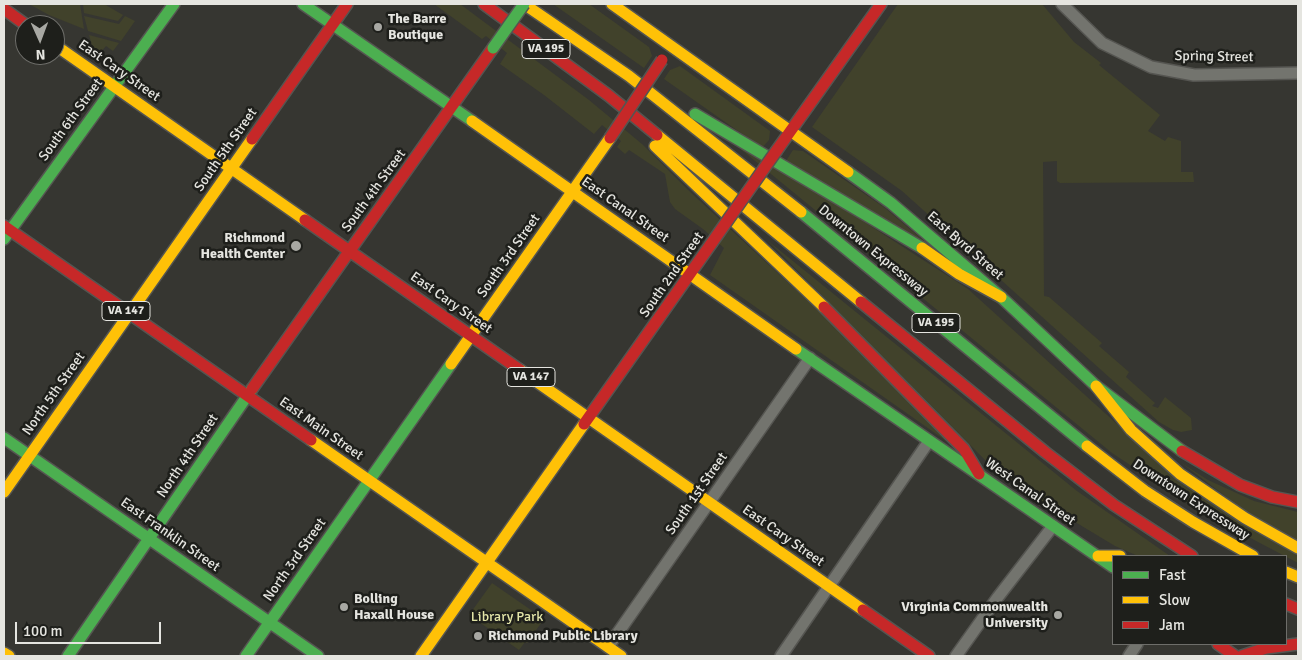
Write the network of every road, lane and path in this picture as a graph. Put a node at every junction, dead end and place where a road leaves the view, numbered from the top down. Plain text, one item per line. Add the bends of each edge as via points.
1 (174, 4) edge
2 (303, 4) edge
3 (347, 4) edge
4 (484, 4) edge
5 (524, 4) edge
6 (612, 4) edge
7 (881, 4) edge
8 (1062, 4) edge
9 (4, 9) edge
10 (15, 17) edge
11 (332, 25) junction
12 (672, 48) junction
13 (65, 52) edge
14 (1298, 72) edge
15 (629, 76) junction
16 (114, 86) junction
17 (608, 95) junction
18 (452, 108) junction
19 (792, 131) junction
20 (232, 168) junction
21 (572, 192) junction
22 (6, 232) edge
23 (350, 251) junction
24 (690, 274) junction
25 (1000, 297) junction
26 (129, 313) junction
27 (471, 335) junction
28 (810, 358) junction
29 (1096, 386) junction
30 (248, 396) junction
31 (589, 418) junction
32 (4, 438) edge
33 (929, 441) junction
34 (30, 456) junction
35 (979, 474) junction
36 (369, 480) junction
37 (4, 492) edge
38 (709, 502) junction
39 (1298, 502) edge
40 (1053, 526) junction
41 (150, 539) junction
42 (1298, 548) edge
43 (1190, 555) edge
44 (1251, 555) edge
45 (1098, 556) junction
46 (1112, 556) edge
47 (486, 562) junction
48 (1112, 566) edge
49 (830, 587) junction
50 (270, 623) junction
51 (1298, 644) edge
52 (1136, 645) edge
53 (1220, 645) edge
54 (605, 652) edge
55 (4, 653) edge
56 (9, 656) edge
57 (68, 656) edge
58 (246, 656) edge
59 (318, 656) edge
60 (421, 656) edge
61 (621, 656) edge
62 (781, 656) edge
63 (929, 656) edge
64 (956, 656) edge
65 (1129, 656) edge
66 (1235, 656) edge
67 (1242, 656) edge

1 - 16 main road, South 6th Street
2 - 11 main road, East Canal Street
3 - 11 main road, South 5th Street
4 - 17 main road, VA 195
5 - 15 main road, Downtown Expressway / VA 195
5 - 18 main road, South 4th Street, bridge
6 - 12 main road, East Byrd Street
7 - 19 main road, South 2nd Street
8 - 14 street, Spring Street via 1102,43 1150,67 1194,75
9 - 10 main road
11 - 18 main road, East Canal Street
11 - 20 main road, South 5th Street
12 - 19 main road, East Byrd Street
12 - 21 main road, South 3rd Street, bridge
13 - 16 main road, East Cary Street / VA 147
15 - 25 main road via 913,242
15 - 44 main road, Downtown Expressway / VA 195 via 804,214 1103,459 1145,491
16 - 20 main road, East Cary Street / VA 147
16 - 22 main road, South 6th Street
17 - 35 main road via 669,162 861,342 918,400 964,449
17 - 43 main road, VA 195 via 1045,452 1114,505
18 - 21 main road, East Canal Street
18 - 23 main road, South 4th Street
19 - 24 main road, South 2nd Street, bridge
19 - 25 main road, East Byrd Street via 891,203
20 - 23 main road, East Cary Street / VA 147
20 - 26 main road, South 5th Street
21 - 24 main road, East Canal Street
21 - 27 main road, South 3rd Street
22 - 26 main road, East Main Street / VA 147
23 - 27 main road, East Cary Street / VA 147
23 - 30 main road, South 4th Street
24 - 28 main road, East Canal Street
24 - 31 main road, South 2nd Street
25 - 29 main road, East Byrd Street
26 - 30 main road, East Main Street / VA 147
26 - 34 main road, North 5th Street
27 - 31 main road, East Cary Street / VA 147
27 - 36 main road, South 3rd Street
28 - 33 main road, East Canal Street
28 - 38 street, South 1st Street
29 - 39 main road, East Byrd Street via 1164,439 1221,475 1260,493
29 - 42 main road via 1131,430 1180,474 1245,518
30 - 36 main road, East Main Street / VA 147
30 - 41 main road, North 4th Street
31 - 38 main road, East Cary Street / VA 147
31 - 47 main road, South 2nd Street
32 - 34 main road, East Franklin Street
33 - 35 main road, West Canal Street
33 - 49 street
34 - 37 main road, North 5th Street
34 - 41 main road, East Franklin Street
35 - 40 main road, West Canal Street
36 - 47 main road, East Main Street / VA 147
36 - 50 main road, North 3rd Street
38 - 49 main road, East Cary Street / VA 147
38 - 54 street, South 1st Street
40 - 45 main road, West Canal Street
40 - 64 street
41 - 50 main road, East Franklin Street
41 - 57 main road, North 4th Street
45 - 46 main road
45 - 48 main road, West Canal Street
47 - 54 main road, East Main Street / VA 147
47 - 60 main road, South 2nd Street
49 - 62 street
49 - 63 main road, VA 147
50 - 58 main road, North 3rd Street
50 - 59 main road, East Franklin Street
51 - 67 main road via 1266,648
52 - 65 street
53 - 66 main road
54 - 61 main road, East Main Street / VA 147
55 - 56 main road

